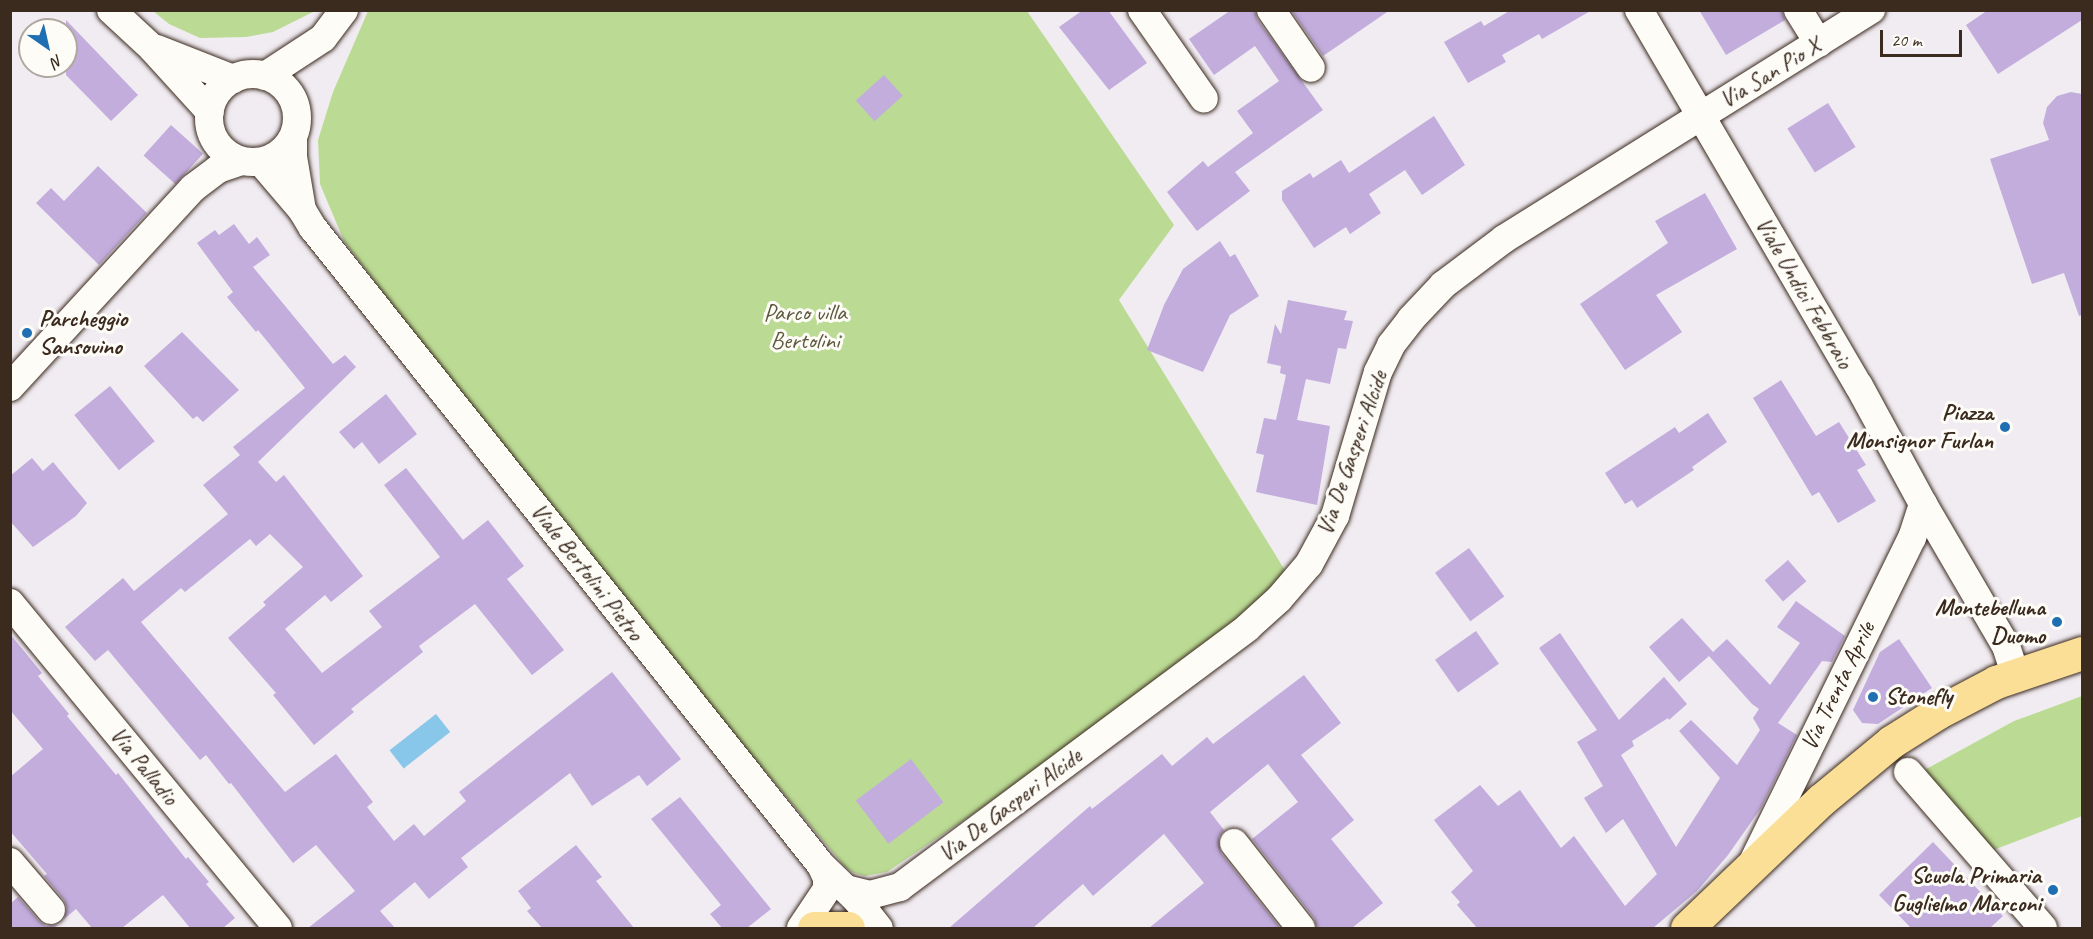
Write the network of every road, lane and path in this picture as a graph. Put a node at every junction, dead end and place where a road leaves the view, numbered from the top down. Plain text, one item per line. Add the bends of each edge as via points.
1 (111, 10) edge
2 (344, 10) edge
3 (1142, 10) edge
4 (1271, 10) edge
5 (1639, 10) edge
6 (1798, 10) edge
7 (1870, 10) edge
8 (323, 38) junction
9 (1820, 43) junction
10 (152, 48) junction
11 (1311, 68) dead end
12 (265, 76) junction
13 (232, 79) junction
14 (1204, 99) dead end
15 (296, 107) junction
16 (210, 112) junction
17 (1700, 116) junction
18 (293, 139) junction
19 (215, 140) junction
20 (251, 161) junction
21 (193, 188) junction
22 (302, 210) junction
23 (10, 387) edge
24 (1923, 504) junction
25 (10, 603) edge
26 (2082, 653) edge
27 (2015, 674) junction
28 (1908, 772) dead end
29 (1234, 843) dead end
30 (10, 862) edge
31 (821, 865) junction
32 (1750, 867) junction
33 (846, 889) junction
34 (895, 890) junction
35 (51, 910) dead end
36 (278, 928) edge
37 (801, 928) edge
38 (814, 928) edge
39 (848, 928) edge
40 (881, 928) edge
41 (1301, 928) edge
42 (1687, 928) edge
43 (2043, 928) edge

1 - 10 street
2 - 8 street
3 - 14 street
4 - 11 street
5 - 17 street, Viale Undici Febbraio
6 - 9 street
7 - 9 street, Via San Pio X
8 - 12 street
8 - 15 street via 306,69
9 - 17 street, Via San Pio X
10 - 13 street
10 - 16 street
12 - 13 street
12 - 15 street via 285,87
13 - 16 street via 213,99
15 - 18 street
16 - 19 street
17 - 24 street, Viale Undici Febbraio via 1859,386
17 - 34 street, Via De Gasperi Alcide via 1472,260 1411,319 1391,345 1378,372 1335,516 1309,564 1279,598 1247,628
18 - 20 street via 285,150
18 - 22 street, Viale Bertolini Pietro via 292,157
19 - 20 street via 231,156
19 - 21 street
20 - 21 street via 218,169
20 - 22 street, Viale Bertolini Pietro
21 - 23 street
22 - 31 street, Viale Bertolini Pietro
24 - 27 street, Viale Undici Febbraio via 2006,646
24 - 32 street, Via Trenta Aprile via 1912,538
25 - 36 street, Via Palladio
26 - 27 main road, Via Trenta Aprile
27 - 32 main road, Via Trenta Aprile via 1937,713 1880,751 1827,794
28 - 43 street
29 - 41 street
30 - 35 street
31 - 33 street, Viale Bertolini Pietro
31 - 37 street via 827,890
32 - 42 main road, Via Trenta Aprile
33 - 34 street, Via De Gasperi Alcide via 868,895
33 - 40 street, Viale Bertolini Pietro
34 - 40 street, Via De Gasperi Alcide via 884,905
38 - 39 main road

